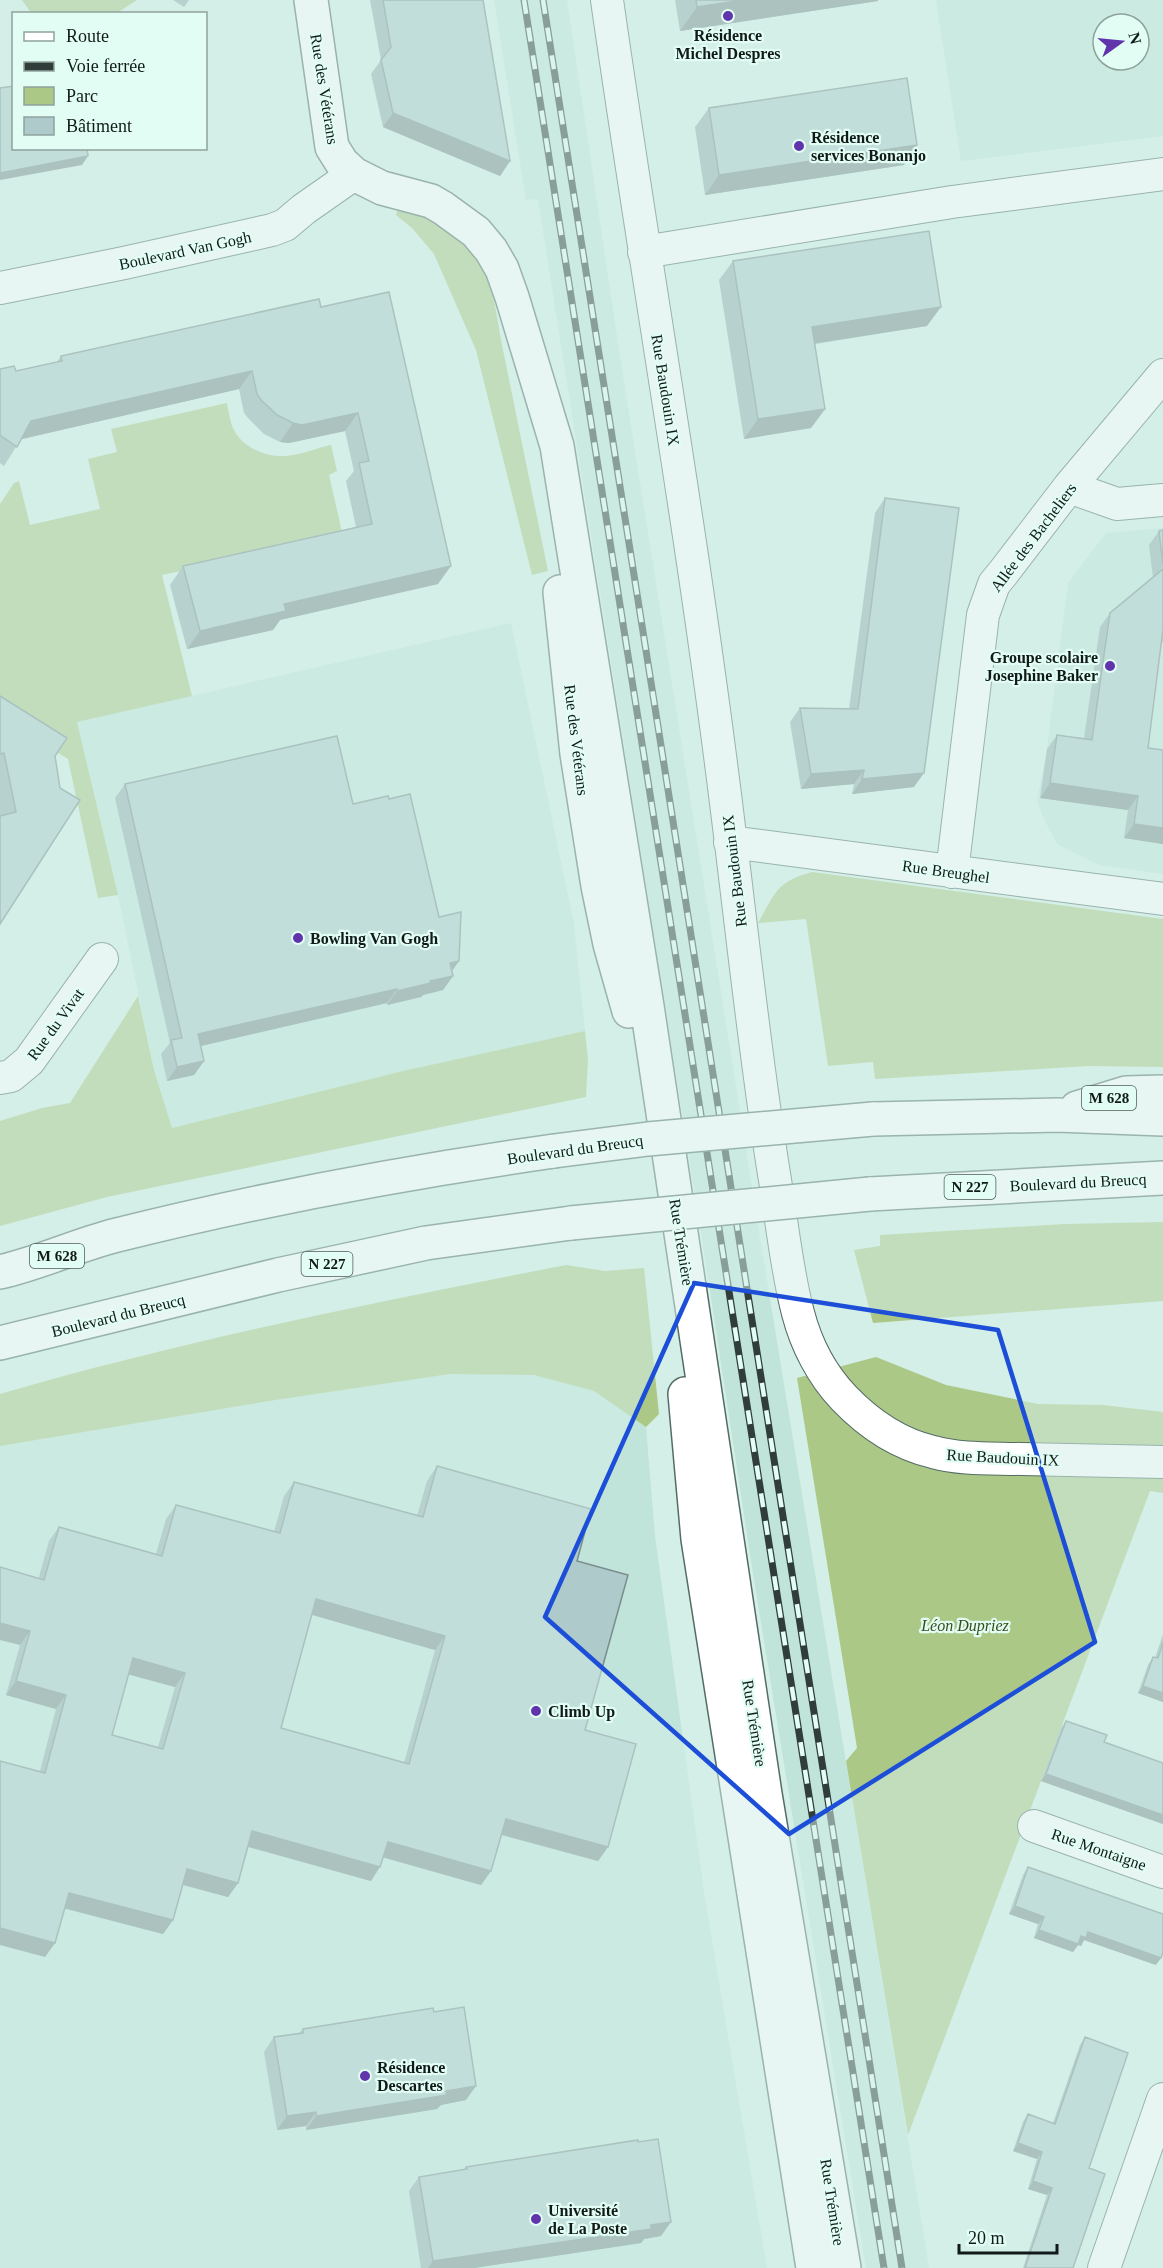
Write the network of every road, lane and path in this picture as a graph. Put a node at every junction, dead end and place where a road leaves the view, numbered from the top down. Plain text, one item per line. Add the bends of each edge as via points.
1 (311, 0) edge
2 (607, 0) edge
3 (354, 174) junction
4 (1163, 174) edge
5 (644, 252) junction
6 (0, 288) edge
7 (1163, 375) edge
8 (1069, 487) junction
9 (1163, 500) edge
10 (730, 842) junction
11 (951, 872) junction
12 (1163, 899) edge
13 (102, 958) dead end
14 (0, 1078) edge
15 (1163, 1092) edge
16 (1058, 1114) junction
17 (1163, 1119) edge
18 (664, 1178) junction
19 (1163, 1178) edge
20 (1070, 1182) junction
21 (1163, 1190) edge
22 (113, 1236) junction
23 (0, 1249) edge
24 (0, 1272) edge
25 (0, 1343) edge
26 (1163, 1462) edge
27 (1034, 1826) dead end
28 (1163, 1872) edge
29 (1163, 2099) edge
30 (813, 2268) edge
31 (844, 2268) edge
32 (1104, 2268) edge

1 - 3 main road, Rue des Vétérans via 332,147
2 - 5 street, Rue Baudouin IX
3 - 6 street, Boulevard Van Gogh via 285,225 272,230
3 - 18 main road, Rue des Vétérans via 382,188 431,201 463,220 491,250 512,297 562,602 577,753 598,886 630,1012
4 - 5 street via 952,202
5 - 10 street, Rue Baudouin IX via 704,641
7 - 8 street, Allée des Bacheliers
8 - 9 street via 1117,504
8 - 11 street, Allée des Bacheliers via 994,584 983,615
10 - 11 street, Rue Breughel
10 - 26 street, Rue Baudouin IX via 757,1066 789,1267 797,1312 820,1366 842,1396 880,1429 932,1452 984,1458
11 - 12 street, Rue Breughel
13 - 14 street, Rue du Vivat via 29,1061 11,1076
15 - 16 main road, M 628 via 1126,1093
16 - 17 main road, Boulevard du Breucq
16 - 22 main road, Boulevard du Breucq, bridge via 873,1119 659,1137 430,1169 266,1199
18 - 30 main road, Rue Trémière via 698,1539
18 - 31 main road, Rue Trémière
19 - 20 main road, Boulevard du Breucq / N 227
20 - 21 main road
20 - 25 main road, Boulevard du Breucq / N 227, bridge via 870,1194 571,1223 426,1243
22 - 23 main road
22 - 24 main road, Boulevard du Breucq / M 628
27 - 28 street, Rue Montaigne
29 - 32 street

